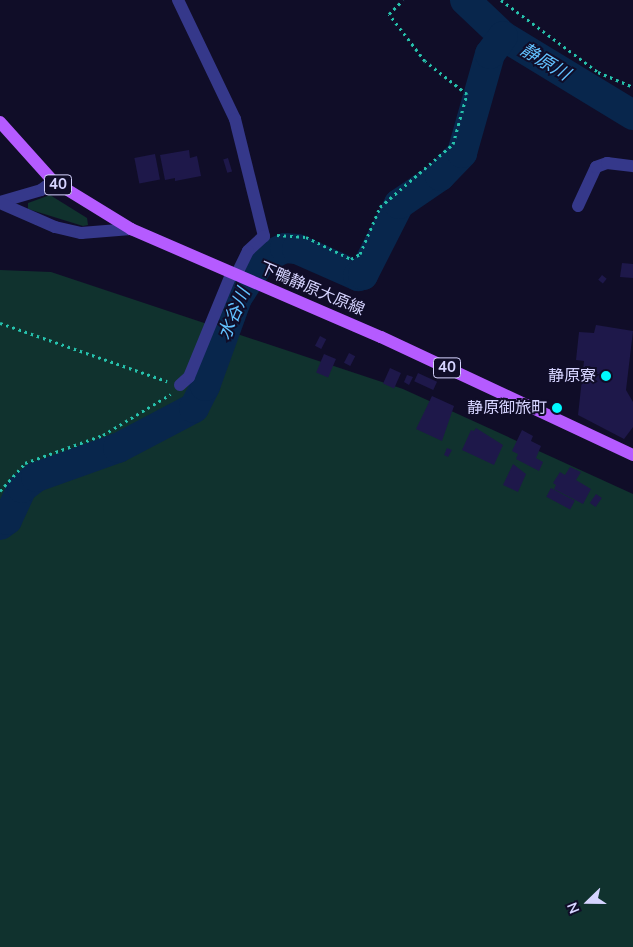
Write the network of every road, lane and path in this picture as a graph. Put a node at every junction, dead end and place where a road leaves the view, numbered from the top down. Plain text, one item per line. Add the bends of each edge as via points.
1 (178, 0) edge
2 (403, 0) edge
3 (501, 0) edge
4 (633, 87) edge
5 (0, 122) edge
6 (633, 166) edge
7 (53, 181) junction
8 (0, 202) edge
9 (578, 206) dead end
10 (131, 229) junction
11 (264, 236) junction
12 (234, 273) junction
13 (0, 323) edge
14 (180, 385) junction
15 (633, 455) edge
16 (0, 491) edge

1 - 11 street via 235,119
2 - 11 path via 389,14 425,61 467,94 452,144 380,207 360,254 351,259 306,237
3 - 4 path via 598,72
5 - 7 main road, 下鴨静原大原線 / 40
6 - 9 street via 606,163 596,167
7 - 8 street via 41,190
7 - 10 main road, 下鴨静原大原線 / 40
8 - 10 street via 55,227 81,233
10 - 12 main road, 下鴨静原大原線 / 40
11 - 12 street via 248,251
12 - 14 street via 189,376
12 - 15 main road, 下鴨静原大原線 / 40 via 381,337
13 - 14 path
14 - 16 path via 167,399 103,435 25,463

